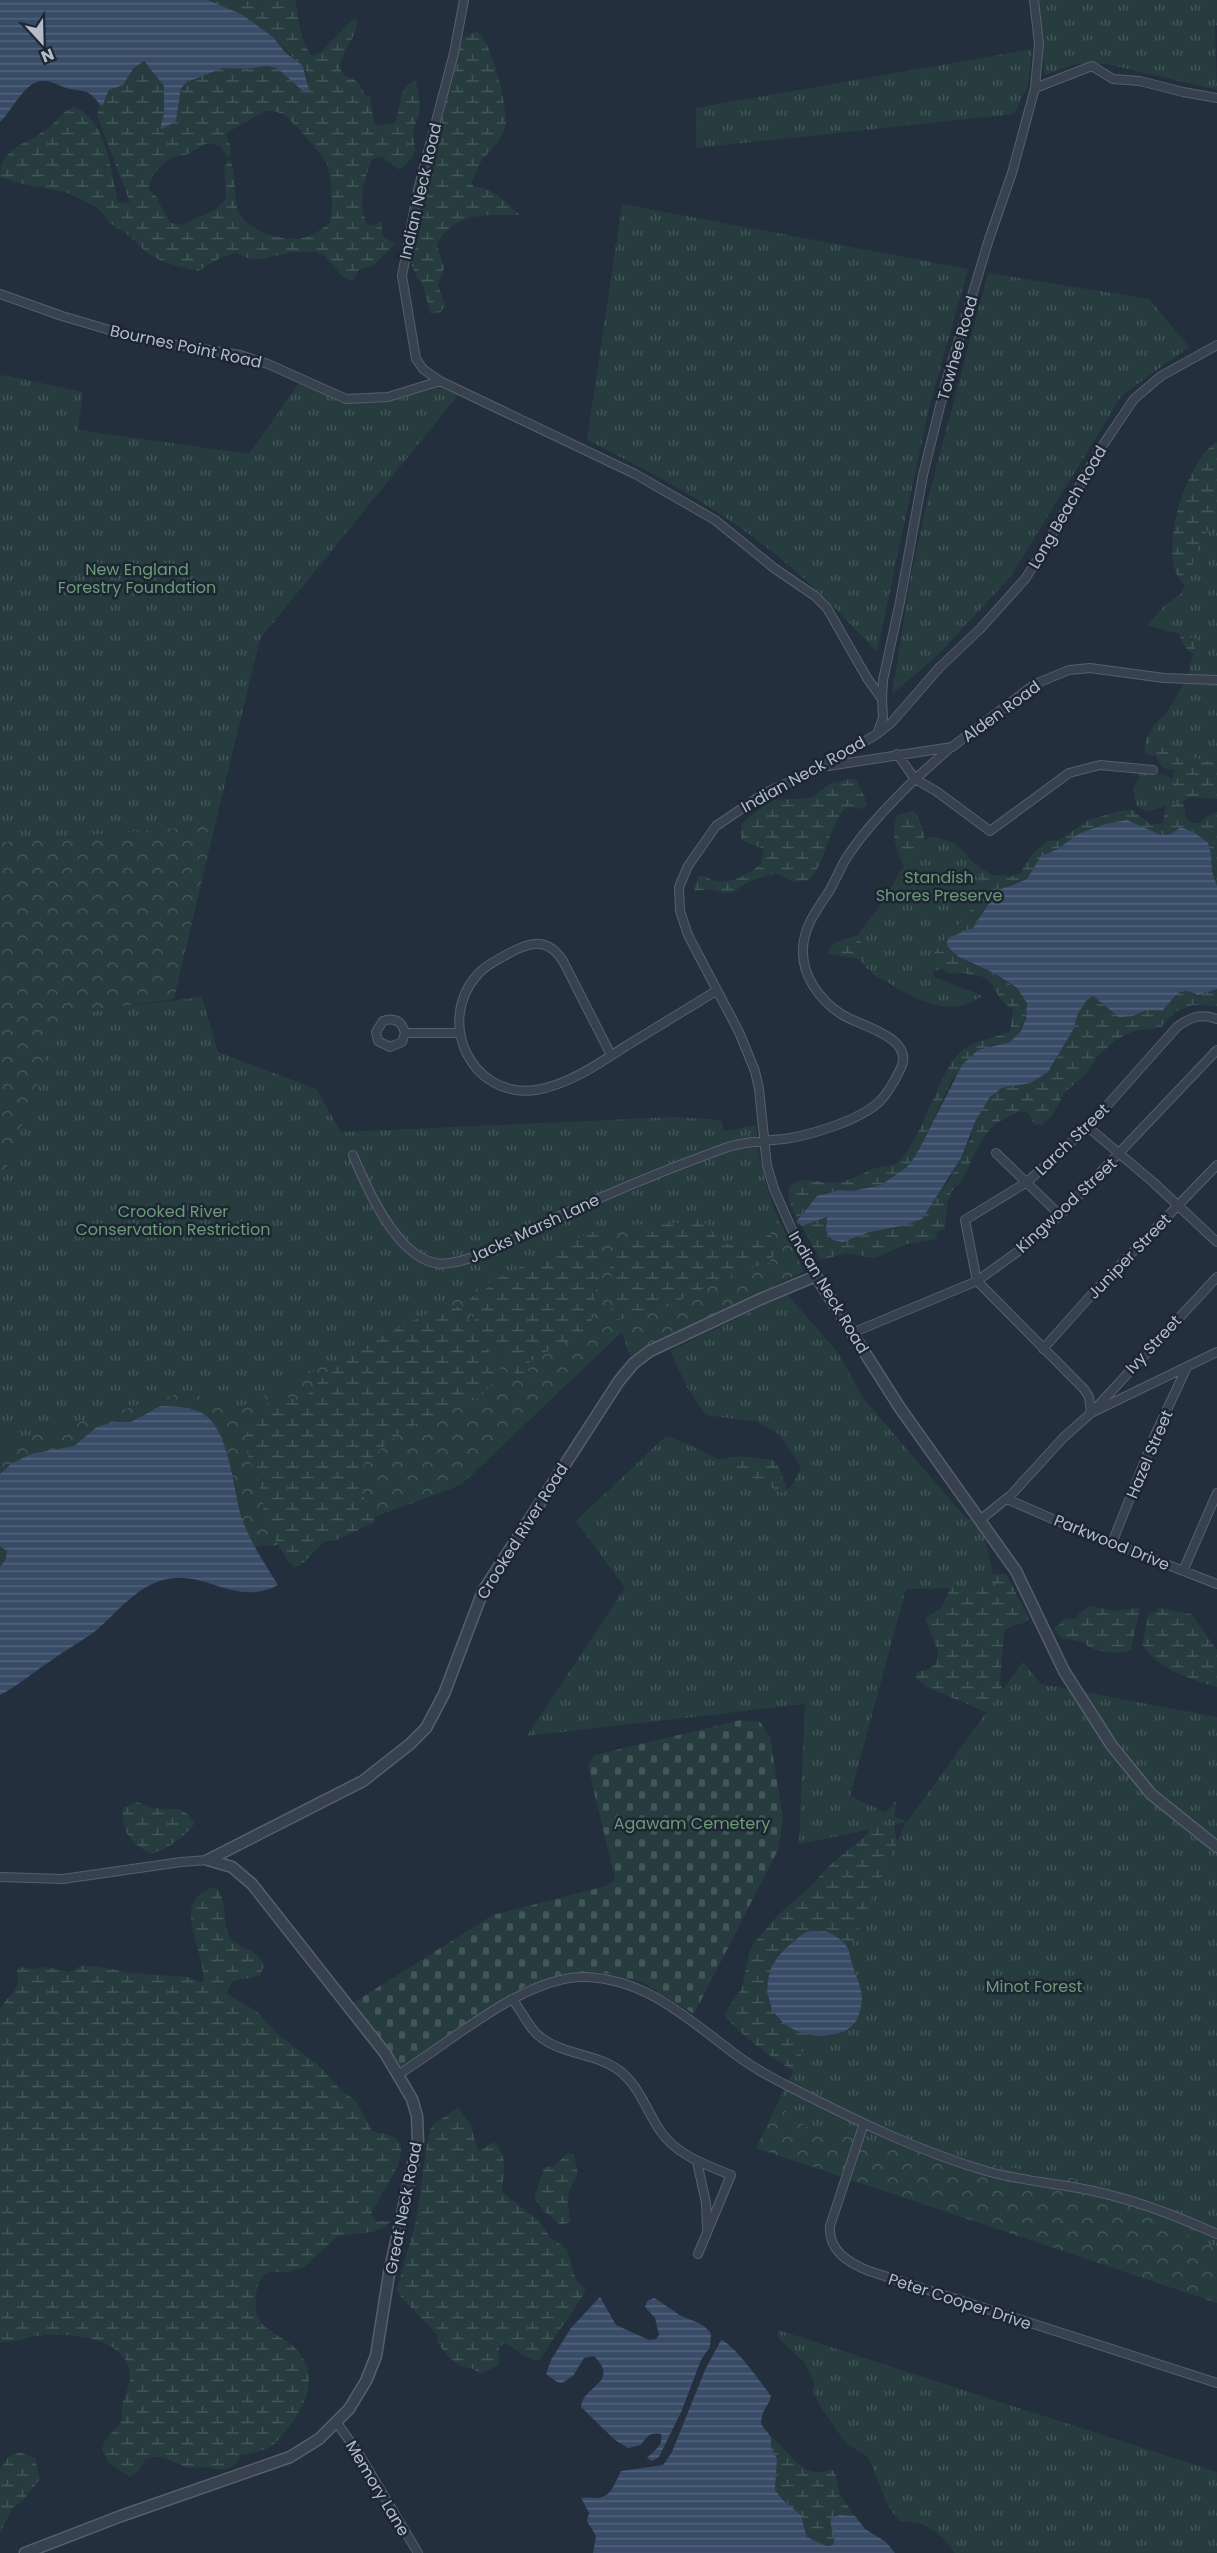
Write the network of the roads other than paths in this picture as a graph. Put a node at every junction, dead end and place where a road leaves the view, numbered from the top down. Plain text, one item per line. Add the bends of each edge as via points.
1 (464, 0) edge
2 (1034, 0) edge
3 (1035, 88) junction
4 (1217, 98) edge
5 (0, 294) edge
6 (1217, 345) edge
7 (440, 381) junction
8 (1217, 680) edge
9 (882, 699) junction
10 (876, 734) junction
11 (952, 747) junction
12 (897, 754) junction
13 (821, 767) junction
14 (1153, 771) dead end
15 (915, 779) junction
16 (716, 991) junction
17 (1217, 1019) edge
18 (405, 1033) dead end
19 (459, 1033) junction
20 (1217, 1050) edge
21 (611, 1055) junction
22 (1088, 1127) junction
23 (765, 1140) junction
24 (996, 1152) dead end
25 (1120, 1154) junction
26 (353, 1155) dead end
27 (1217, 1165) edge
28 (1027, 1182) junction
29 (1178, 1206) junction
30 (1060, 1215) junction
31 (1217, 1242) edge
32 (816, 1276) junction
33 (1217, 1277) edge
34 (976, 1281) junction
35 (852, 1333) junction
36 (1043, 1348) junction
37 (1217, 1352) edge
38 (1207, 1357) junction
39 (1217, 1360) edge
40 (1187, 1367) junction
41 (1091, 1413) junction
42 (1217, 1493) edge
43 (1007, 1499) junction
44 (980, 1520) junction
45 (1112, 1543) junction
46 (1183, 1571) junction
47 (1217, 1584) edge
48 (1217, 1846) edge
49 (208, 1860) junction
50 (0, 1877) edge
51 (512, 1999) junction
52 (399, 2074) junction
53 (864, 2122) junction
54 (697, 2162) junction
55 (707, 2234) junction
56 (1217, 2234) edge
57 (698, 2254) dead end
58 (1217, 2383) edge
59 (337, 2423) junction
60 (25, 2553) edge
61 (418, 2553) edge

1 - 7 street, Indian Neck Road via 453,59 418,190 402,276 416,359
2 - 3 street, Towhee Road via 1040,44
3 - 4 street via 1092,66 1113,79
3 - 9 street, Towhee Road via 935,426
5 - 7 street, Bournes Point Road via 140,339 240,355 346,399 388,397
6 - 10 street, Long Beach Road via 1161,376 1134,399 1025,579 892,722
7 - 9 street, Indian Neck Road via 635,474 715,520 827,608
8 - 11 street, Alden Road via 1069,670 1036,684
9 - 10 street, Indian Neck Road via 883,718
10 - 13 street, Indian Neck Road
11 - 12 street, Alden Road
11 - 15 street
12 - 13 street, Alden Road
12 - 15 street
13 - 16 street, Indian Neck Road via 765,793 716,826 681,880 682,919
14 - 15 street via 1100,765 1070,773 990,831
15 - 23 street, Jacks Marsh Lane via 873,823 846,859 809,923 802,949 809,979 826,1002 898,1044 904,1053 902,1066 878,1102 853,1117 812,1132
16 - 21 street
16 - 23 street, Indian Neck Road via 755,1071
17 - 22 street, Larch Street via 1208,1015 1188,1018 1177,1027
18 - 19 street
19 - 21 street via 477,1070 501,1086 519,1090 547,1087
19 - 21 street via 465,996 479,972 521,948 544,944 563,961
20 - 25 street, Kingwood Street
22 - 25 street
22 - 28 street, Larch Street
23 - 26 street, Jacks Marsh Lane via 729,1147 661,1172 448,1264 422,1259 405,1246 371,1194
23 - 32 street, Indian Neck Road via 774,1189
24 - 28 street
25 - 29 street
25 - 30 street, Kingwood Street
27 - 29 street, Juniper Street
28 - 30 street
28 - 34 street, Larch Street via 965,1220
29 - 31 street
29 - 36 street, Juniper Street
30 - 34 street, Kingwood Street
32 - 35 street, Indian Neck Road
32 - 49 street, Crooked River Road via 661,1346 631,1366 483,1591 444,1694 426,1728 363,1781
33 - 41 street, Ivy Street
34 - 35 street, Kingwood Street
34 - 36 street
35 - 44 street, Indian Neck Road
36 - 41 street via 1084,1389
37 - 38 street
38 - 39 street
38 - 40 street
40 - 41 street
40 - 45 street, Hazel Street
41 - 43 street
42 - 46 street
43 - 44 street
43 - 45 street, Parkwood Drive
44 - 48 street, Indian Neck Road via 1020,1576 1064,1671 1116,1752 1151,1794
45 - 46 street, Parkwood Drive
46 - 47 street, Parkwood Drive
49 - 50 street, Great Neck Road via 63,1879
49 - 52 street, Great Neck Road via 232,1867 252,1884
51 - 52 street
51 - 53 street via 563,1978 606,1979 633,1986 666,2001 757,2069
51 - 54 street via 544,2040 622,2072 665,2138
52 - 59 street, Great Neck Road via 415,2107 417,2147 389,2274 376,2356 363,2386
53 - 56 street via 980,2169 1124,2199
53 - 58 street, Peter Cooper Drive via 830,2226 831,2242 847,2261 1012,2319
54 - 55 street via 706,2203
54 - 55 street via 731,2175
55 - 57 street
59 - 60 street, Great Neck Road via 307,2448 278,2462
59 - 61 street, Memory Lane

